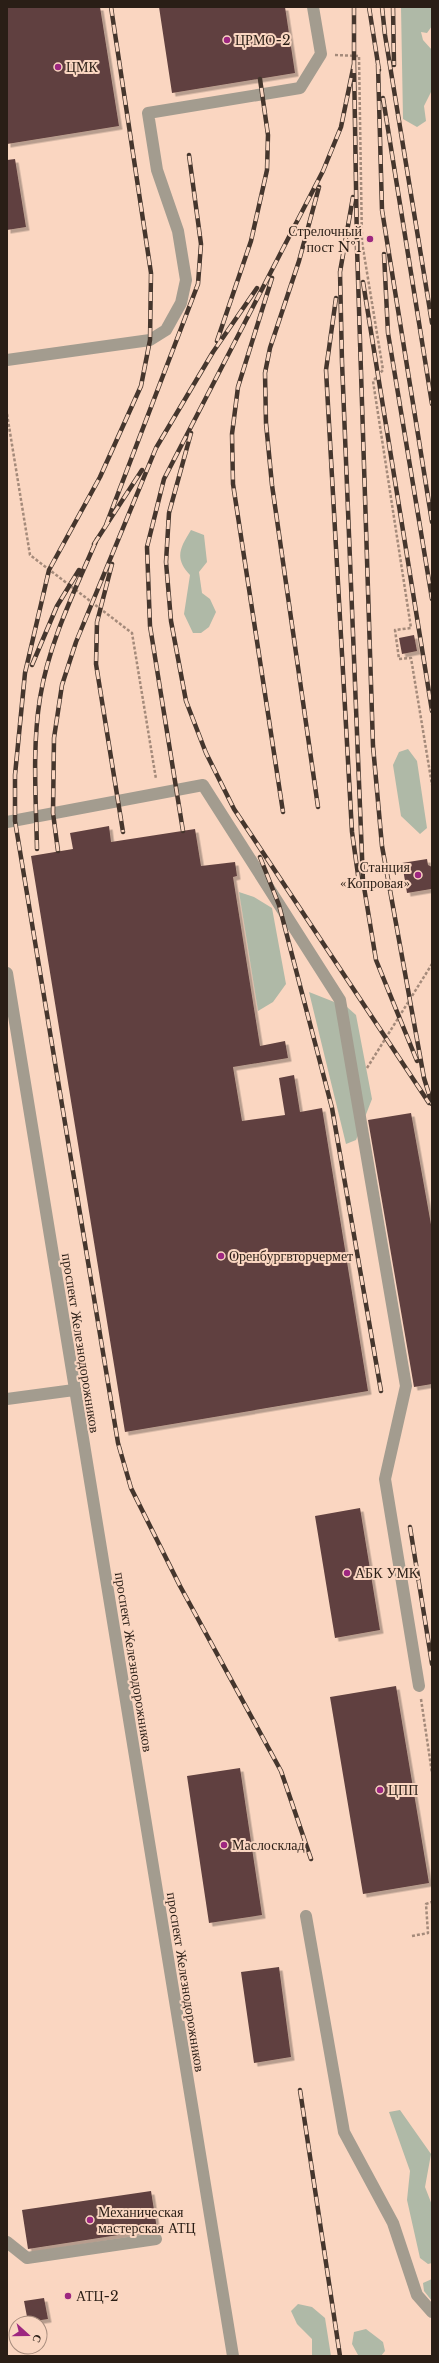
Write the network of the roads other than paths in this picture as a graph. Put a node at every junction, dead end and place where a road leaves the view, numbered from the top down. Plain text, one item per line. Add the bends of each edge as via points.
1 (313, 7) edge
2 (7, 360) edge
3 (7, 822) edge
4 (7, 973) edge
5 (74, 1390) junction
6 (7, 1399) edge
7 (419, 1686) road end
8 (306, 1916) dead end
9 (156, 2240) dead end
10 (7, 2242) edge
11 (432, 2312) edge
12 (233, 2356) edge

1 - 2 street via 321,54 300,88 148,113 157,170 178,231 186,280 180,303 166,330 150,340
3 - 7 street via 202,785 340,1000 406,1386 385,1479
4 - 5 street, проспект Железнодорожников
5 - 6 street
5 - 12 street, проспект Железнодорожников
8 - 11 street via 344,2132 393,2223 417,2295
9 - 10 street via 27,2258

